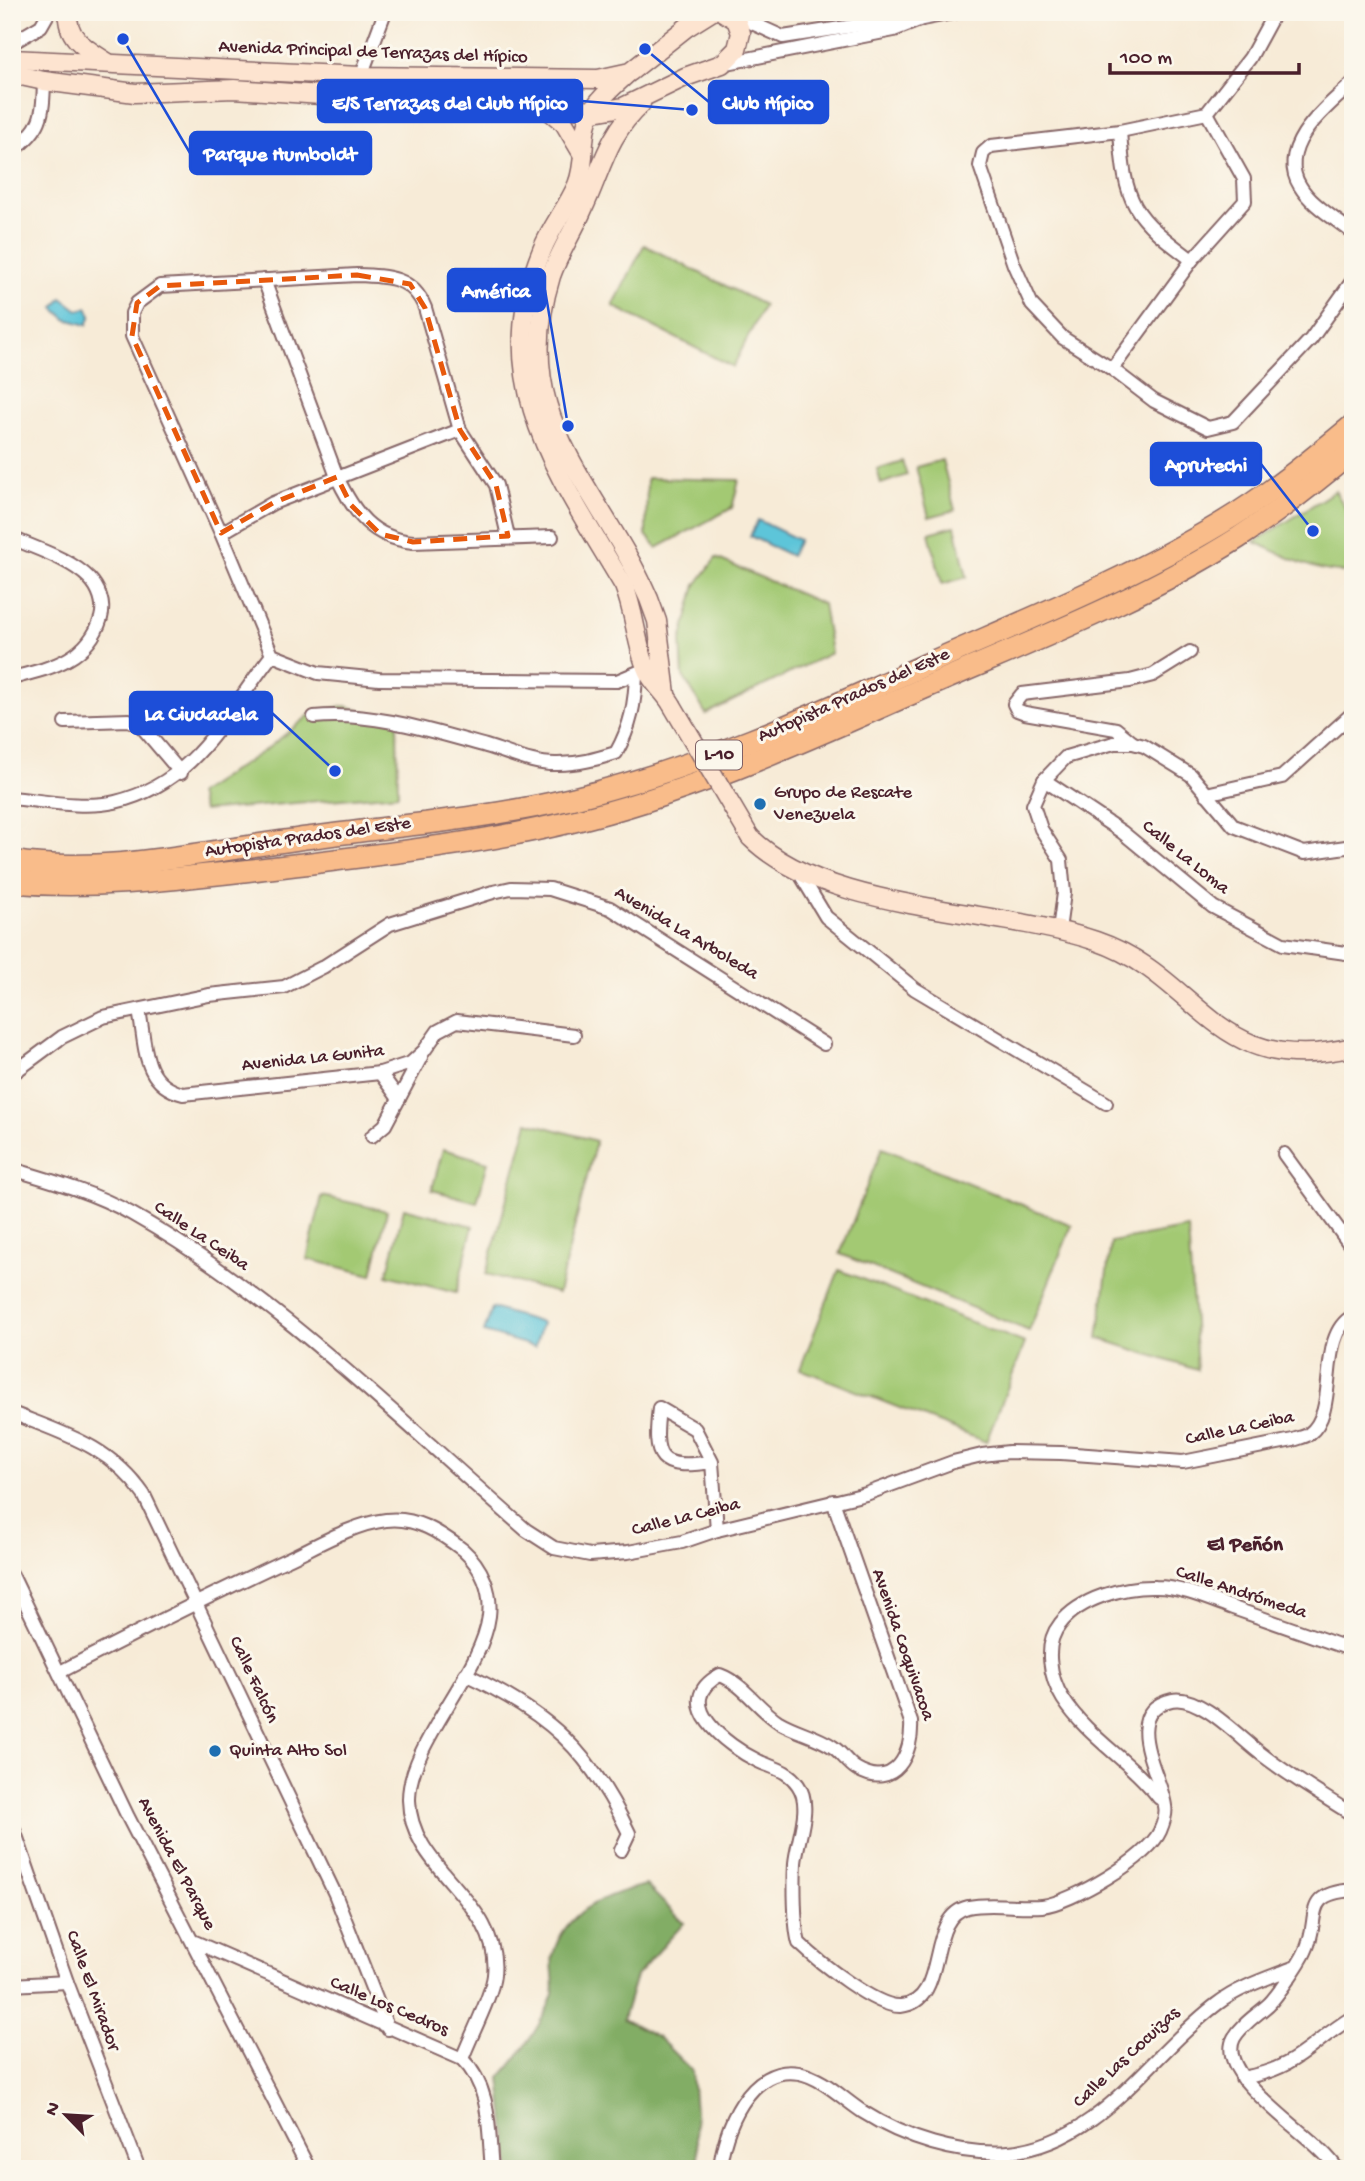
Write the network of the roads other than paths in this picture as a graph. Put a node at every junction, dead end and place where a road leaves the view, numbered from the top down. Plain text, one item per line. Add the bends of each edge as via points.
1 (49, 12) edge
2 (68, 12) edge
3 (385, 12) edge
4 (712, 12) edge
5 (958, 12) edge
6 (1275, 12) edge
7 (729, 13) edge
8 (920, 18) edge
9 (691, 19) edge
10 (12, 43) edge
11 (12, 59) edge
12 (107, 62) junction
13 (722, 64) junction
14 (630, 72) junction
15 (12, 74) edge
16 (360, 76) junction
17 (44, 81) junction
18 (1353, 83) edge
19 (655, 93) junction
20 (536, 100) junction
21 (594, 112) junction
22 (1207, 113) junction
23 (1120, 131) junction
24 (12, 151) edge
25 (583, 155) junction
26 (1353, 233) edge
27 (1192, 260) junction
28 (264, 280) junction
29 (1353, 280) edge
30 (1112, 369) junction
31 (1353, 425) edge
32 (460, 430) junction
33 (1353, 451) edge
34 (337, 477) junction
35 (222, 533) junction
36 (508, 536) junction
37 (552, 537) dead end
38 (12, 538) edge
39 (1190, 652) dead end
40 (272, 655) junction
41 (648, 668) junction
42 (12, 678) edge
43 (1353, 713) edge
44 (314, 717) dead end
45 (65, 722) dead end
46 (1133, 743) junction
47 (181, 773) junction
48 (1044, 780) junction
49 (1206, 794) junction
50 (12, 798) edge
51 (1353, 846) edge
52 (12, 861) edge
53 (796, 869) junction
54 (12, 882) edge
55 (1059, 930) junction
56 (1353, 954) edge
57 (139, 1010) junction
58 (574, 1035) dead end
59 (824, 1044) dead end
60 (1353, 1046) edge
61 (424, 1051) junction
62 (380, 1073) junction
63 (12, 1074) edge
64 (399, 1099) junction
65 (1106, 1103) dead end
66 (372, 1136) dead end
67 (1284, 1154) dead end
68 (12, 1169) edge
69 (1353, 1249) edge
70 (1353, 1316) edge
71 (12, 1413) edge
72 (712, 1462) junction
73 (833, 1501) junction
74 (717, 1530) junction
75 (12, 1575) edge
76 (195, 1603) junction
77 (1353, 1650) edge
78 (60, 1672) junction
79 (465, 1674) junction
80 (1166, 1806) junction
81 (1353, 1815) edge
82 (12, 1824) edge
83 (621, 1850) dead end
84 (1353, 1890) edge
85 (195, 1942) junction
86 (1293, 1968) junction
87 (67, 1982) junction
88 (12, 1985) edge
89 (1353, 2017) edge
90 (388, 2029) junction
91 (462, 2059) junction
92 (1242, 2078) junction
93 (139, 2169) edge
94 (309, 2169) edge
95 (492, 2169) edge
96 (720, 2169) edge
97 (1337, 2169) edge

1 - 10 street via 41,26
2 - 12 street via 73,37
3 - 16 street
4 - 9 street, Avenida Principal de Terrazas del Hípico
5 - 8 street
6 - 22 street via 1250,58
7 - 8 street via 783,37
7 - 13 street via 739,27 740,41
8 - 13 street via 894,30
9 - 14 street, Avenida Principal de Terrazas del Hípico
11 - 12 street, Avenida Principal de Terrazas del Hípico
12 - 16 street, Avenida Principal de Terrazas del Hípico
13 - 19 street, Avenida Principal de Terrazas del Hípico
14 - 16 street, Avenida Principal de Terrazas del Hípico via 564,80
14 - 21 street via 601,97
15 - 17 street, Avenida Principal de Terrazas del Hípico
17 - 20 street, Avenida Principal de Terrazas del Hípico via 135,93 234,89 349,97
17 - 24 street via 40,124
18 - 26 street via 1309,125 1298,145 1294,169 1299,185
19 - 21 street, Avenida Principal de Terrazas del Hípico via 624,107
19 - 41 street via 615,132 562,250 546,297 540,351 548,413 640,578 657,621
20 - 21 street, Avenida Principal de Terrazas del Hípico
20 - 25 street via 564,122
21 - 25 street via 586,126
22 - 23 street
22 - 27 street via 1244,179 1245,201
23 - 27 street via 1132,206
23 - 30 street via 990,146 980,166 1032,305 1063,338
25 - 41 street via 576,187 541,251 533,276 524,370 541,440 624,586
27 - 30 street
28 - 32 street via 383,276 410,284 425,308
28 - 34 street
28 - 35 street via 160,286 137,303 132,313 132,336
29 - 30 street via 1311,338 1233,422 1208,428 1154,401
31 - 52 highway, Autopista Prados del Este / L-10 via 1222,523 1116,580 776,732 652,777 482,815 158,858 64,866
32 - 34 street
32 - 36 street via 495,485
33 - 54 highway, Autopista Prados del Este / L-10 via 1239,537 1138,593 777,752 649,801 491,838 321,861 112,884
34 - 35 street via 273,503
34 - 36 street via 365,523 395,540
35 - 40 street
36 - 37 street
38 - 42 street via 89,578 99,592 102,612 95,636 78,654 48,669
39 - 46 street via 1153,675 1022,694 1014,704 1025,713 1116,729
40 - 41 street via 292,665 345,678 617,681
40 - 47 street
41 - 44 street via 616,753 588,762 537,762 362,716
41 - 53 street, bridge via 750,837
43 - 49 street via 1282,777
45 - 47 street via 129,720 142,727
46 - 48 street via 1114,743 1066,757
46 - 49 street via 1191,775
47 - 50 street via 113,803
48 - 55 street via 1033,806 1061,860 1064,893
48 - 56 street, Calle La Loma via 1122,832 1213,907 1283,944
49 - 51 street via 1234,826 1304,853
53 - 55 street via 861,892
53 - 65 street via 826,917 915,989
55 - 60 street via 1135,959 1210,1021 1244,1041 1296,1053
57 - 59 street, Avenida La Arboleda via 209,995 285,987 411,915 493,892 531,888 571,893 610,908
57 - 62 street, Avenida La Gunita via 152,1075 171,1091 183,1094
57 - 63 street, Avenida La Arboleda via 80,1027
58 - 61 street, Avenida La Gunita via 457,1021 438,1031
61 - 62 street, Avenida La Gunita via 400,1068
61 - 64 street
62 - 64 street
64 - 66 street via 385,1125
67 - 69 street
68 - 74 street, Calle La Ceiba via 66,1185 131,1213 223,1274 331,1358 526,1530 554,1548 590,1555 628,1552
70 - 73 street, Calle La Ceiba via 1337,1328 1320,1420 1308,1434 1293,1440 1183,1462 1009,1452 953,1462 866,1494
71 - 76 street, Calle Falcón via 99,1450 130,1474
72 - 72 street via 680,1466 666,1458 655,1442 659,1408 695,1429
72 - 74 street
73 - 74 street, Calle La Ceiba
73 - 80 street, Avenida Coquivacoa via 911,1722 908,1754 899,1767 884,1774 856,1769 831,1746 779,1722 733,1680 720,1675 698,1694 699,1710 708,1724 756,1760 791,1775 800,1787 796,1932 806,1950 873,1999 906,2005 927,1984 941,1937 955,1912 968,1907 1045,1906 1072,1895 1152,1845
75 - 78 street, Avenida El Parque
76 - 78 street
76 - 79 street via 341,1535 386,1520 409,1520 430,1528 469,1555 489,1591 489,1618
76 - 90 street, Calle Falcón via 335,1894
77 - 80 street, Calle Andrómeda via 1191,1593 1156,1587 1097,1598 1069,1614 1057,1627 1049,1656 1063,1698
78 - 85 street, Avenida El Parque via 128,1817
79 - 83 street via 550,1723 585,1759 610,1792 629,1833
79 - 91 street via 424,1751 409,1797 419,1841 472,1905 494,1951 494,1978
80 - 81 street via 1148,1758 1146,1730 1156,1706 1175,1699 1214,1716 1260,1754
82 - 87 street, Calle El Mirador
84 - 86 street via 1331,1891 1321,1899 1305,1954
85 - 90 street, Calle Los Cedros
85 - 94 street, Avenida El Parque
86 - 92 street via 1271,2002 1235,2036 1230,2048
86 - 96 street, Calle Las Cocuizas via 1220,2001 1094,2118 1040,2147 976,2151 912,2137 817,2080 783,2073 744,2099 726,2138
87 - 88 street
87 - 93 street, Calle El Mirador
89 - 92 street via 1292,2063
90 - 91 street, Calle Los Cedros
91 - 95 street, Calle Los Cedros via 486,2099
92 - 97 street via 1318,2145

